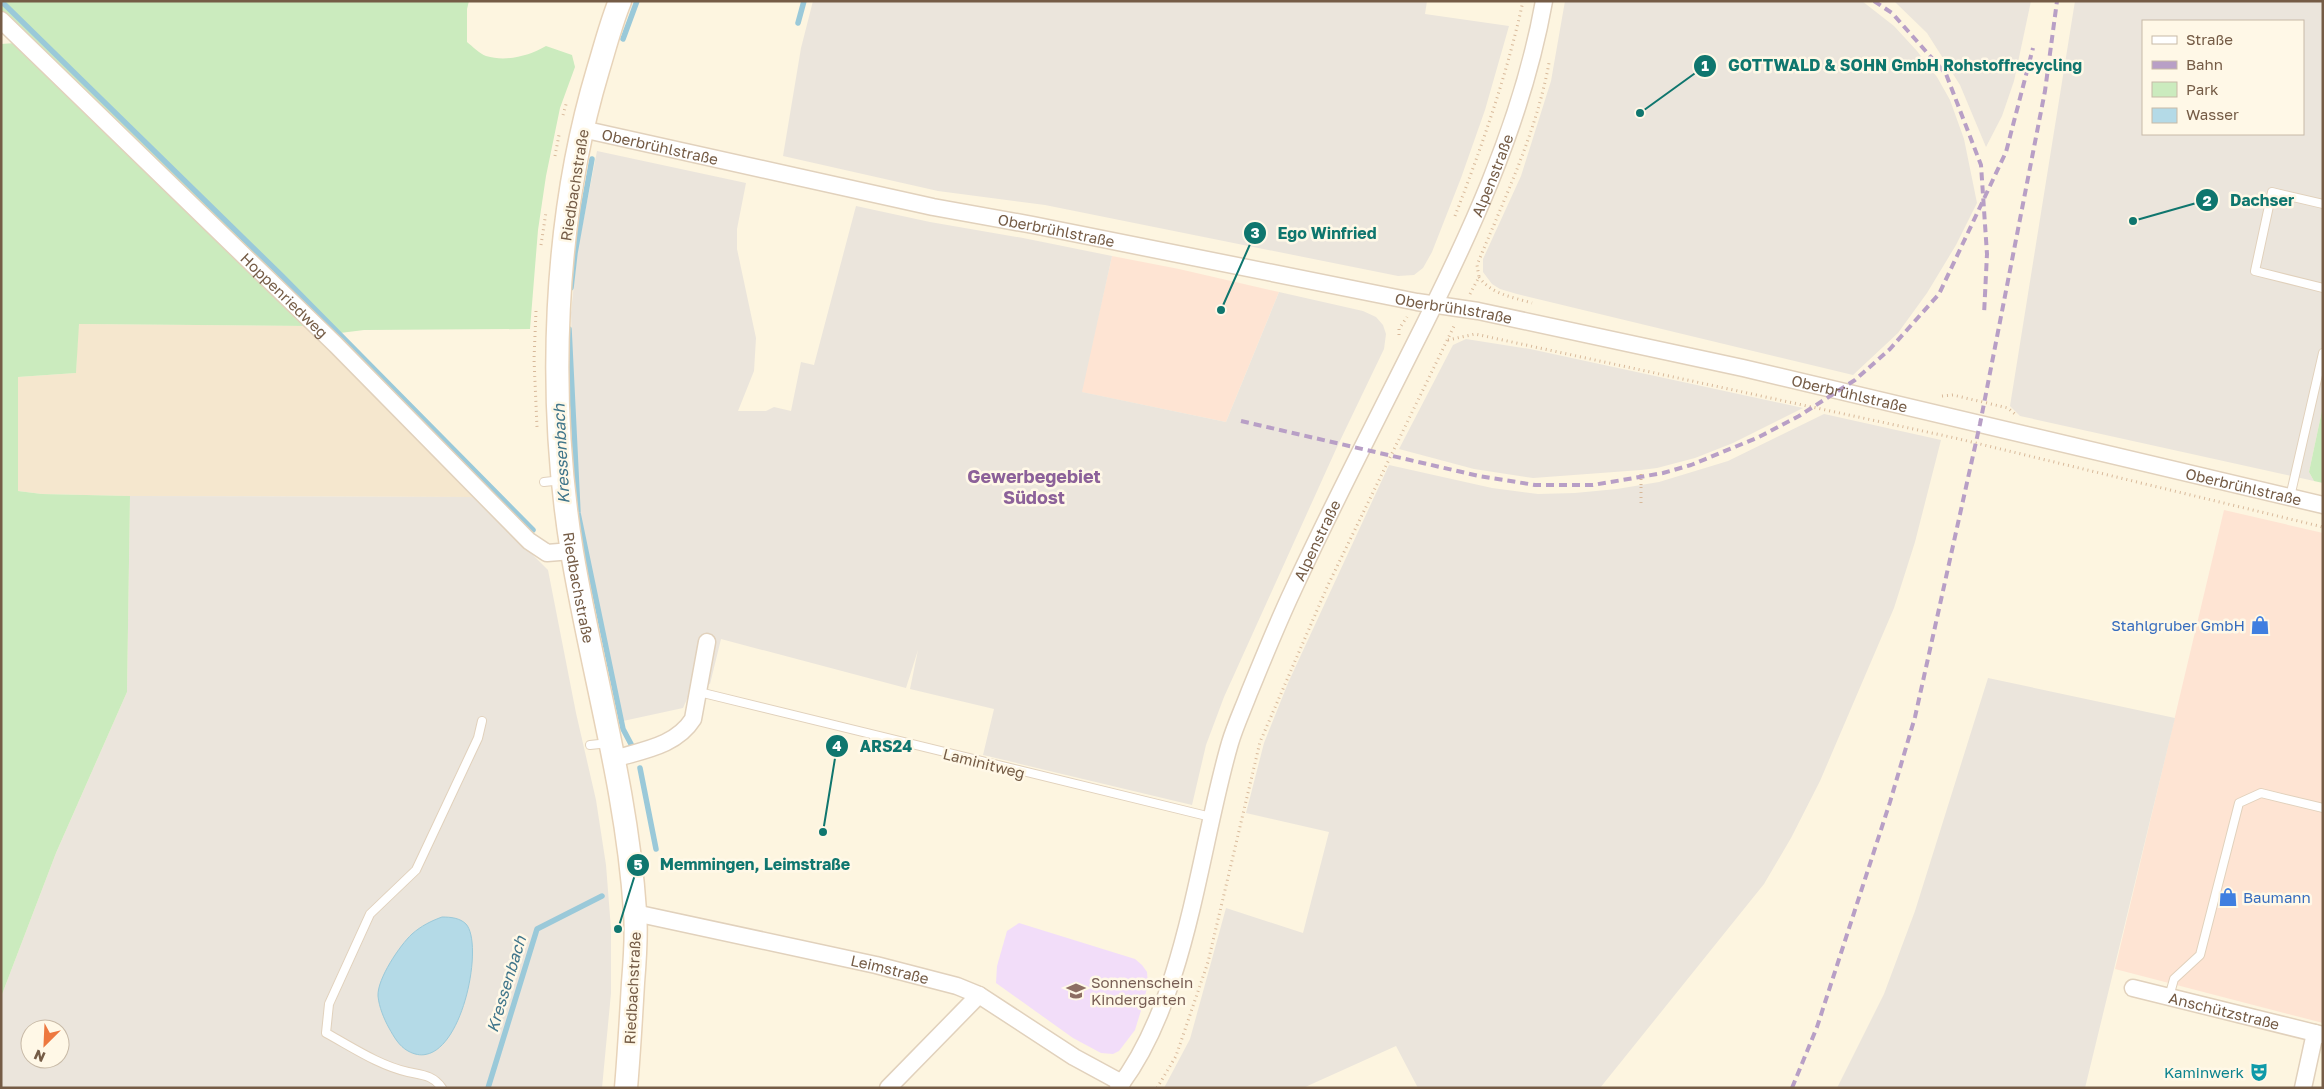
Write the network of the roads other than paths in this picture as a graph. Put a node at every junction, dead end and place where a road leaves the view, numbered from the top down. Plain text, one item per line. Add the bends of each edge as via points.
1 (620, 1) edge
2 (1544, 1) edge
3 (1, 20) edge
4 (582, 129) junction
5 (2323, 204) edge
6 (2323, 288) edge
7 (1434, 305) junction
8 (2323, 353) edge
9 (2290, 497) junction
10 (2323, 505) edge
11 (572, 551) junction
12 (707, 642) dead end
13 (699, 692) junction
14 (482, 721) dead end
15 (605, 749) junction
16 (2323, 808) edge
17 (1211, 817) junction
18 (635, 913) junction
19 (2133, 988) dead end
20 (978, 995) junction
21 (2169, 997) junction
22 (2319, 1034) edge
23 (1120, 1086) edge
24 (442, 1088) edge
25 (626, 1088) edge
26 (888, 1088) edge
27 (2303, 1088) edge

1 - 4 street, Riedbachstraße
2 - 7 street, Alpenstraße via 1528,69 1497,162 1466,240
3 - 11 street, Hoppenriedweg via 336,345 529,541 547,554
4 - 7 street, Oberbrühlstraße via 924,206
4 - 11 street, Riedbachstraße via 565,233 554,481
5 - 6 lane via 2272,192 2255,271
7 - 9 street, Oberbrühlstraße via 1478,311 1743,368
7 - 17 street, Alpenstraße via 1320,531 1274,633 1231,739
8 - 9 lane
9 - 10 street, Oberbrühlstraße
11 - 15 street, Riedbachstraße
12 - 13 street
13 - 15 street via 693,719 677,738 660,745
13 - 17 lane, Laminitweg
14 - 24 lane via 478,738 416,870 370,914 330,1004 327,1018 326,1033 376,1061 428,1075
15 - 18 street, Riedbachstraße via 624,812
16 - 21 lane via 2261,793 2239,803 2200,955 2174,979
17 - 23 street, Alpenstraße via 1186,930 1168,990 1143,1049
18 - 20 street, Leimstraße via 876,965 957,986
18 - 25 street, Riedbachstraße via 636,948
19 - 21 street, Anschützstraße
20 - 23 street, Leimstraße
20 - 26 street
21 - 22 street, Anschützstraße
22 - 27 street, Anschützstraße

